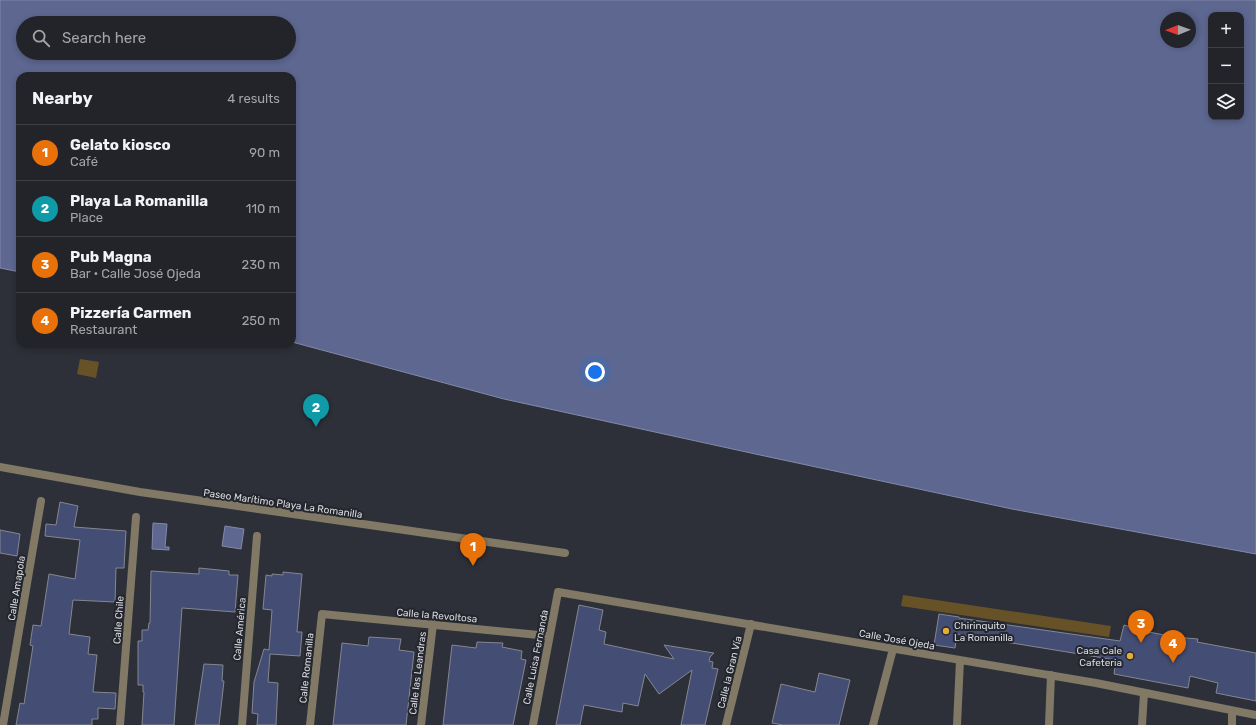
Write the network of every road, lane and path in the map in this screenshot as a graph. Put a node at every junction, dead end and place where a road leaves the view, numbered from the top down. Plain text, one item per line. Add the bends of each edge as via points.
1 (0, 467) edge
2 (40, 501) dead end
3 (136, 517) dead end
4 (257, 536) dead end
5 (564, 553) dead end
6 (558, 592) joint
7 (322, 614) joint
8 (433, 624) junction
9 (751, 624) junction
10 (549, 636) junction
11 (893, 649) junction
12 (960, 660) junction
13 (1051, 675) junction
14 (1144, 693) junction
15 (1232, 711) junction
16 (1256, 716) edge
17 (3, 725) edge
18 (120, 725) edge
19 (242, 725) edge
20 (310, 725) edge
21 (421, 725) edge
22 (533, 725) edge
23 (726, 725) edge
24 (873, 725) edge
25 (957, 725) edge
26 (1049, 725) edge
27 (1142, 725) edge
28 (1232, 725) edge

1 - 5 street, Paseo Marítimo Playa La Romanilla via 140,492
2 - 17 street, Calle Amapola
3 - 18 street, Calle Chile
4 - 19 street, Calle América
6 - 9 street, Calle José Ojeda
6 - 10 street, Calle Luisa Fernanda
7 - 8 street, Calle la Revoltosa
7 - 20 street, Calle Romanilla
8 - 10 street, Calle la Revoltosa
8 - 21 street, Calle las Leandras
9 - 11 street, Calle José Ojeda
9 - 23 street, Calle la Gran Vía
10 - 22 street, Calle Luisa Fernanda
11 - 12 street, Calle José Ojeda
11 - 24 street
12 - 13 street, Calle José Ojeda
12 - 25 street
13 - 14 street, Calle José Ojeda
13 - 26 street
14 - 15 street, Calle José Ojeda
14 - 27 street
15 - 16 street, Calle José Ojeda
15 - 28 street

